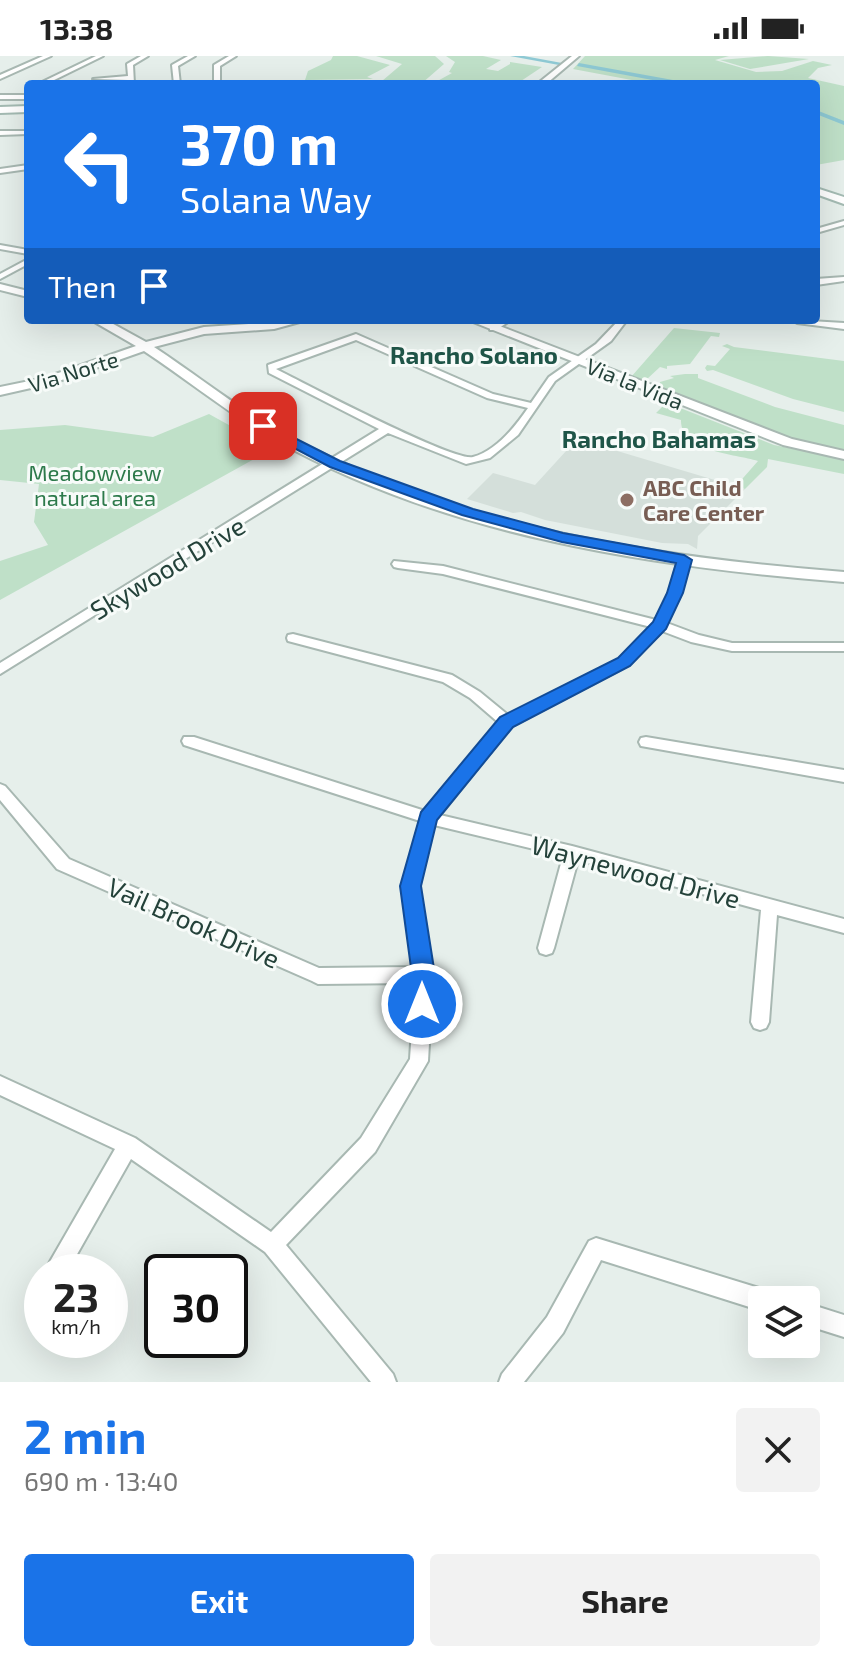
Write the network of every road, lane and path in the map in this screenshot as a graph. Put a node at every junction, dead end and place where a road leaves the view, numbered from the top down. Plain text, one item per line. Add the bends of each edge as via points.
1 (48, 56) edge
2 (100, 56) edge
3 (145, 56) edge
4 (192, 56) edge
5 (233, 56) edge
6 (576, 56) edge
7 (808, 56) edge
8 (822, 60) dead end
9 (0, 77) edge
10 (96, 79) dead end
11 (49, 80) edge
12 (114, 80) edge
13 (131, 80) edge
14 (177, 80) edge
15 (217, 80) edge
16 (546, 80) edge
17 (24, 93) edge
18 (0, 97) edge
19 (18, 97) junction
20 (24, 97) edge
21 (24, 111) edge
22 (0, 112) edge
23 (0, 133) edge
24 (24, 133) edge
25 (24, 168) edge
26 (0, 171) edge
27 (820, 189) edge
28 (844, 198) edge
29 (844, 223) edge
30 (820, 225) edge
31 (827, 228) junction
32 (820, 230) edge
33 (0, 247) edge
34 (24, 251) edge
35 (24, 263) edge
36 (0, 277) edge
37 (844, 279) edge
38 (820, 282) edge
39 (0, 287) edge
40 (24, 293) edge
41 (820, 323) edge
42 (104, 324) edge
43 (262, 324) edge
44 (484, 324) edge
45 (500, 324) edge
46 (620, 324) edge
47 (844, 326) edge
48 (493, 328) junction
49 (145, 348) junction
50 (580, 361) junction
51 (0, 391) edge
52 (534, 407) junction
53 (387, 429) junction
54 (844, 455) edge
55 (335, 464) junction
56 (684, 560) junction
57 (398, 564) dead end
58 (844, 577) edge
59 (660, 625) junction
60 (293, 638) dead end
61 (844, 647) edge
62 (0, 669) edge
63 (507, 722) junction
64 (189, 741) dead end
65 (646, 742) dead end
66 (844, 776) edge
67 (0, 790) edge
68 (428, 818) junction
69 (572, 852) junction
70 (769, 908) junction
71 (844, 926) edge
72 (546, 948) dead end
73 (424, 975) junction
74 (760, 1022) dead end
75 (0, 1085) edge
76 (128, 1145) junction
77 (272, 1245) junction
78 (65, 1254) edge
79 (748, 1296) edge
80 (820, 1318) edge
81 (844, 1326) edge
82 (385, 1382) edge
83 (510, 1382) edge

1 - 9 street
2 - 11 street
3 - 13 street via 130,64
4 - 14 street via 175,65
5 - 15 street via 217,65
6 - 16 street
7 - 8 street
10 - 12 street
17 - 19 street
18 - 19 street
19 - 20 street
21 - 22 main road
23 - 24 street
25 - 26 street
27 - 28 main road
29 - 31 street
30 - 31 street
31 - 32 street
33 - 34 street
35 - 36 street
37 - 38 street
39 - 40 street
41 - 47 street
42 - 49 street
43 - 49 street via 204,331
44 - 48 street, Via la Vida
45 - 48 street
46 - 50 street via 603,346
48 - 50 street, Via la Vida
49 - 51 street, Via Norte via 59,379
49 - 55 street via 224,403
50 - 52 street via 550,380
50 - 54 street, Via la Vida via 788,442
52 - 53 street via 487,458 466,461
52 - 53 street via 490,396 356,337 271,367
53 - 55 street, Skywood Drive
55 - 56 street via 524,528
55 - 62 street, Skywood Drive
56 - 58 street
56 - 59 street
57 - 59 street via 443,570
59 - 61 street via 732,647
59 - 63 street via 624,662
60 - 63 street via 447,678
63 - 68 street
64 - 68 street, Waynewood Drive
65 - 66 street
67 - 73 street, Vail Brook Drive via 63,864 318,976
68 - 69 street, Waynewood Drive
68 - 73 street via 411,886
69 - 70 street, Waynewood Drive
69 - 72 street
70 - 71 street, Waynewood Drive
70 - 74 street
73 - 77 street via 419,1061 368,1145
75 - 76 street
76 - 77 street
76 - 78 street
77 - 82 street
79 - 83 street via 596,1248 555,1325
80 - 81 street

